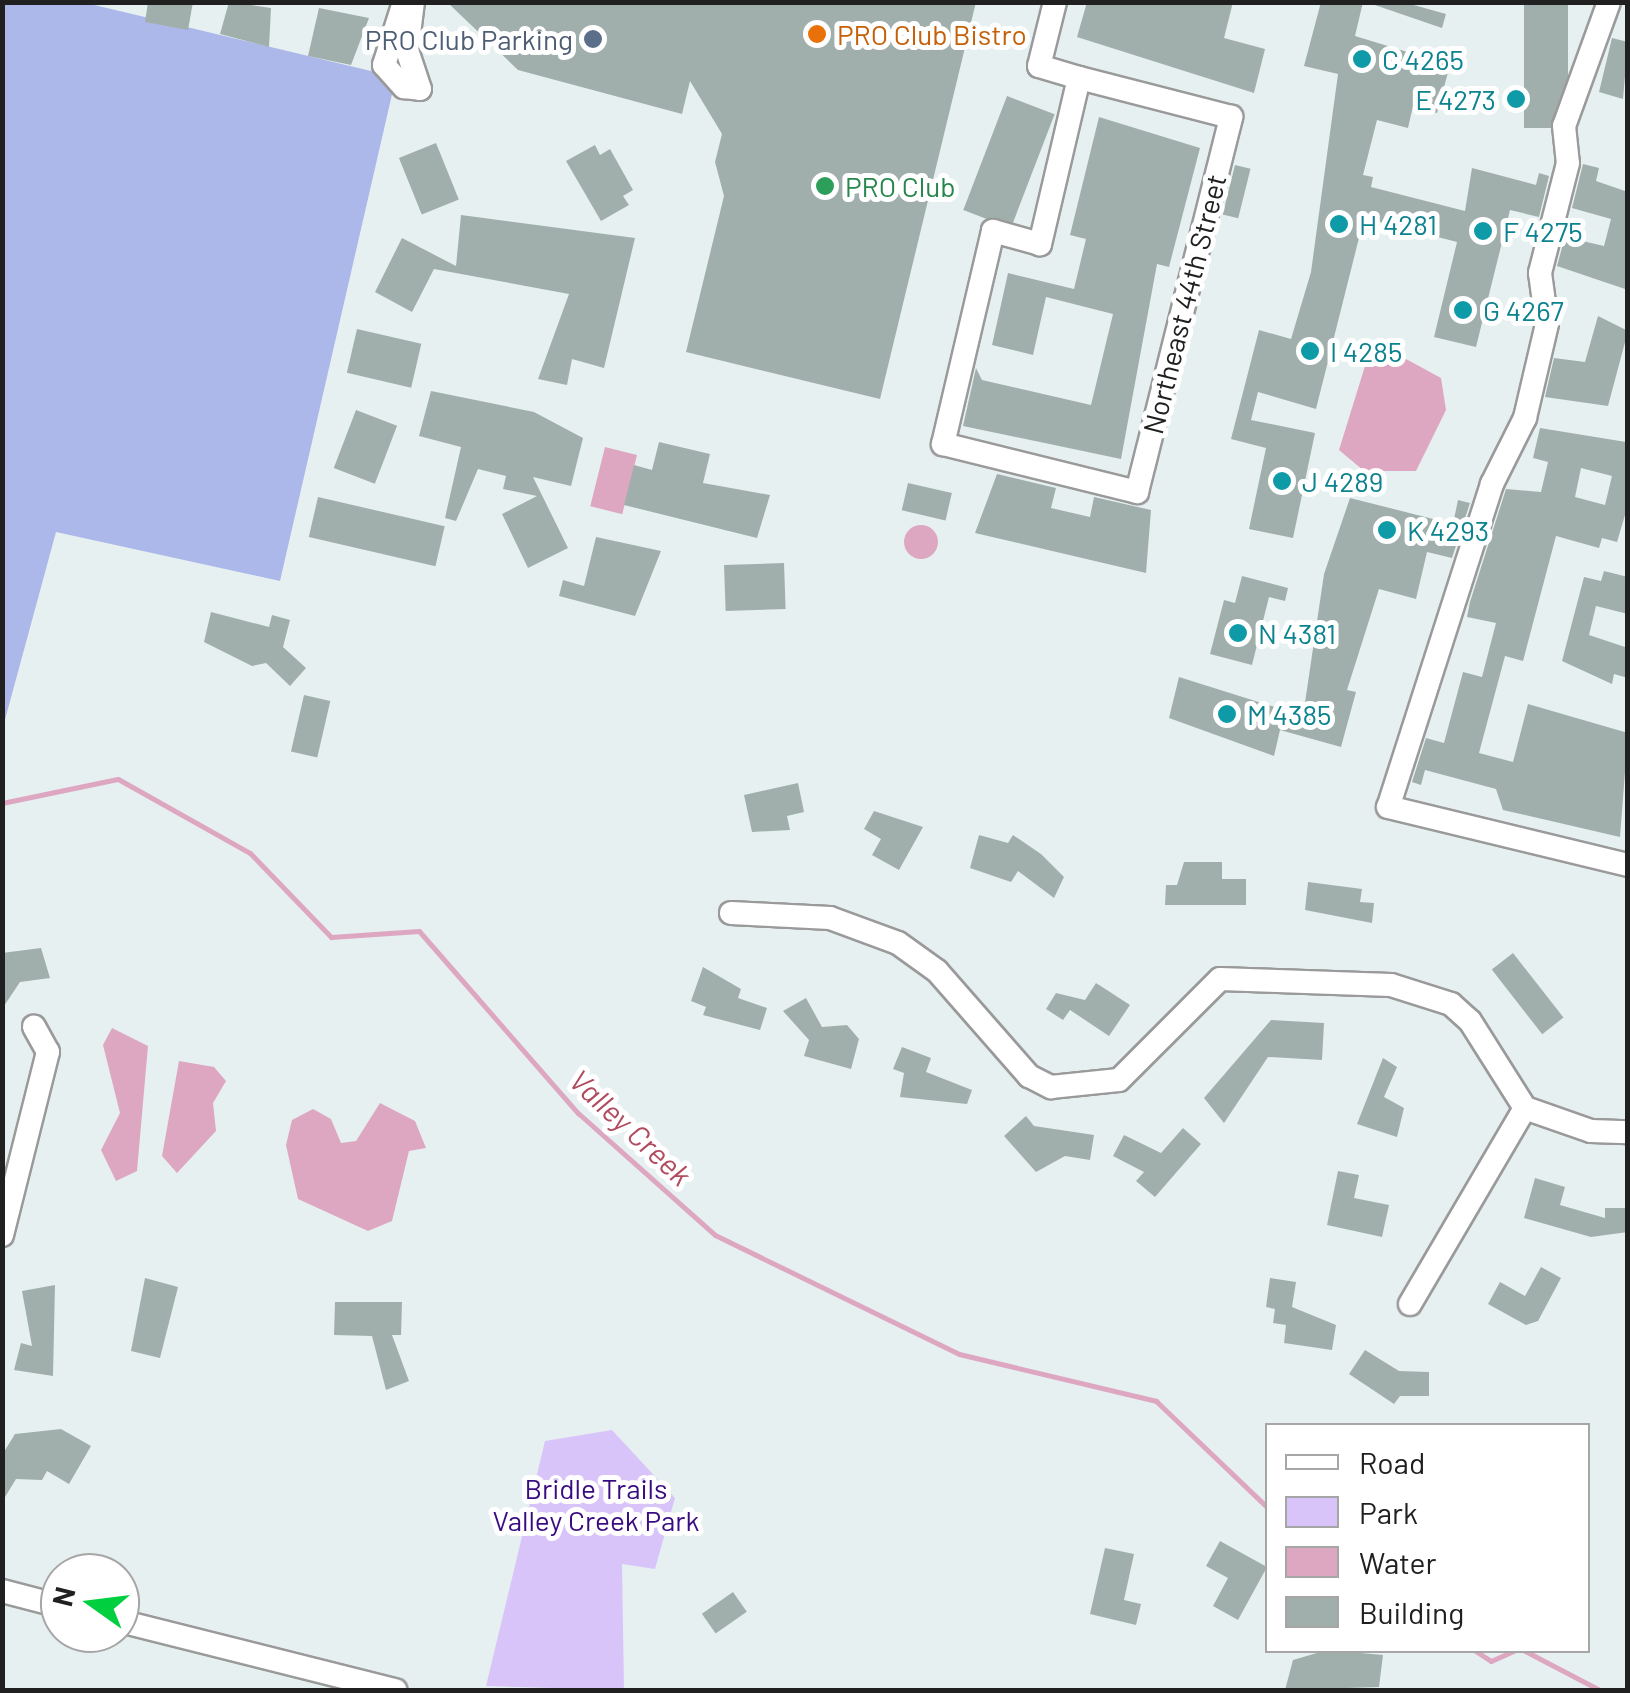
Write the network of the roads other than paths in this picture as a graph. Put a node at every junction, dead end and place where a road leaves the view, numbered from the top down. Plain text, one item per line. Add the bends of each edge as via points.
1 (404, 2) edge
2 (414, 2) edge
3 (1054, 2) edge
4 (1614, 9) edge
5 (1079, 78) junction
6 (1628, 865) edge
7 (731, 912) dead end
8 (34, 1028) dead end
9 (1525, 1108) junction
10 (1628, 1132) edge
11 (2, 1235) edge
12 (1410, 1304) dead end
13 (2, 1591) edge
14 (40, 1601) edge
15 (140, 1626) edge
16 (395, 1690) edge

1 - 2 street via 384,65 420,90 408,50
3 - 5 street via 1038,66
4 - 6 street via 1590,35 1564,126 1568,162 1540,272 1547,324 1525,418 1492,484 1388,807
5 - 5 street, Northeast 44th Street via 1232,117 1137,492 944,444 993,231 1040,244
7 - 9 street via 830,918 898,944 937,971 1029,1076 1051,1086 1119,1080 1202,987 1244,976 1391,985 1451,1004
8 - 11 street via 48,1052
9 - 10 street via 1574,1128
9 - 12 street
13 - 14 street
15 - 16 street

